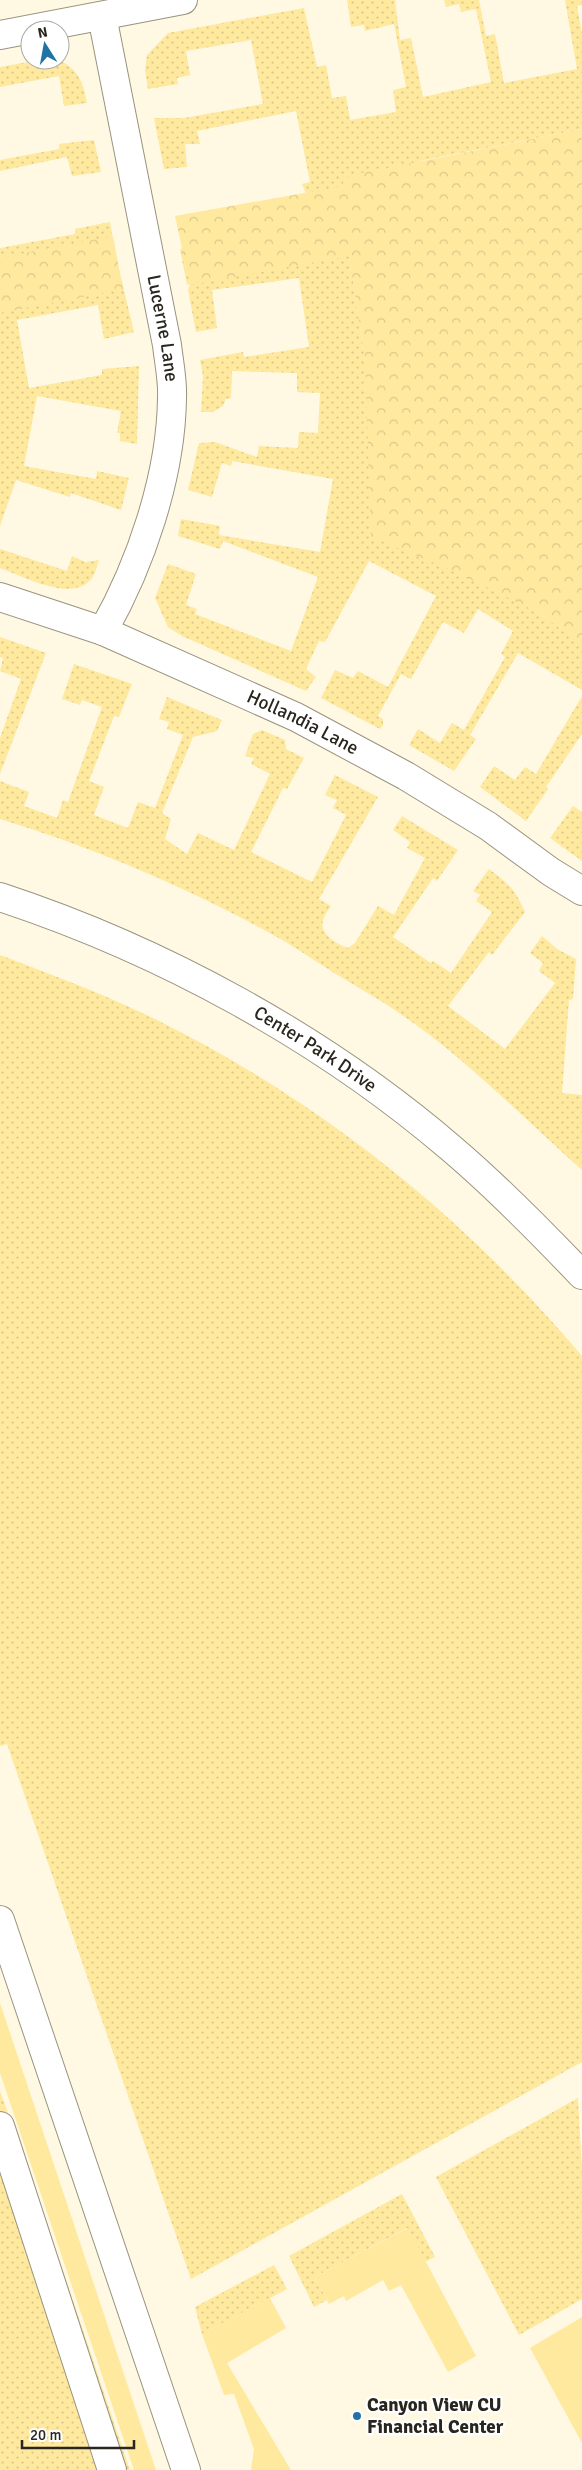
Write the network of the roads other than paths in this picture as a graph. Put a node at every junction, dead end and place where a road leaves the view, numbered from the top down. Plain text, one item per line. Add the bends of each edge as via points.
1 (183, 0) edge
2 (102, 16) junction
3 (0, 35) edge
4 (0, 597) edge
5 (103, 631) junction
6 (582, 891) edge
7 (0, 897) edge
8 (582, 1275) edge
9 (0, 1920) edge
10 (0, 2126) edge
11 (112, 2470) edge
12 (186, 2470) edge

1 - 2 street
2 - 3 street
2 - 5 street, Lucerne Lane via 167,345 172,398 167,453 159,491 123,597
4 - 5 street, Hollandia Lane
5 - 6 street, Hollandia Lane via 245,692 376,758 488,826
7 - 8 street, Center Park Drive via 115,940 188,975 336,1062 399,1106 452,1149
9 - 12 street
10 - 11 street

